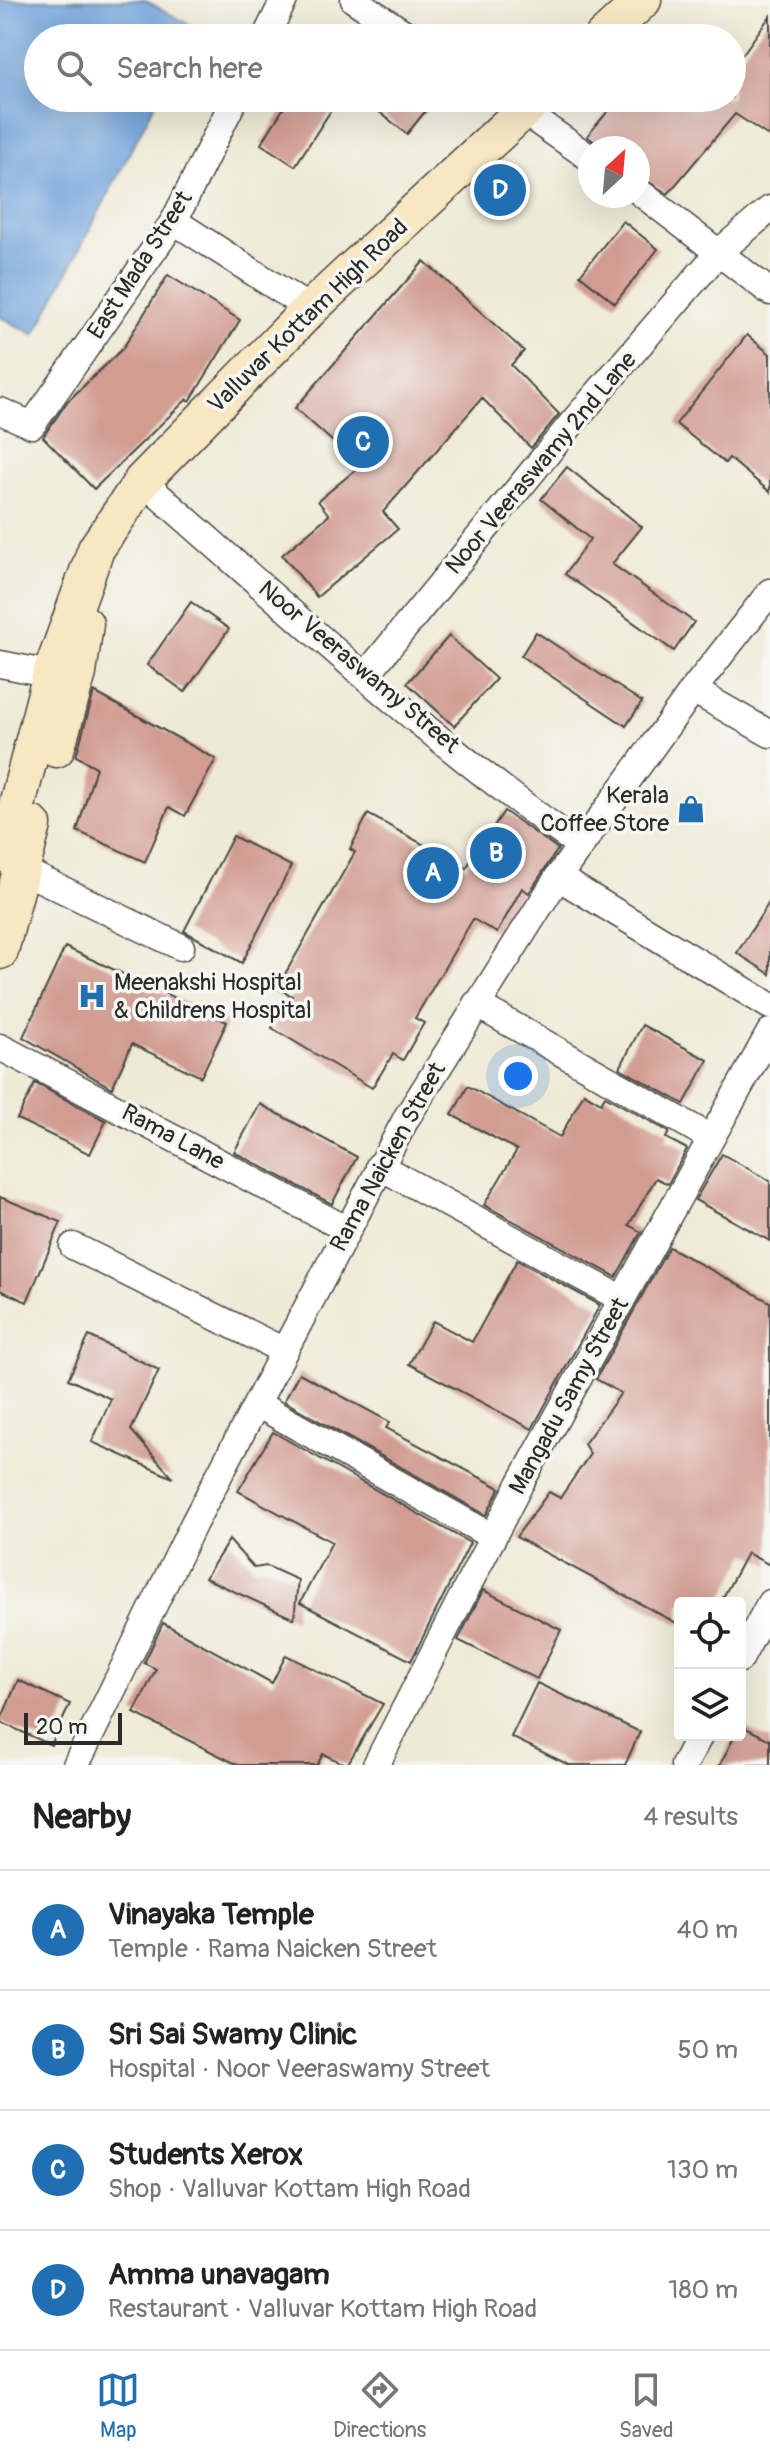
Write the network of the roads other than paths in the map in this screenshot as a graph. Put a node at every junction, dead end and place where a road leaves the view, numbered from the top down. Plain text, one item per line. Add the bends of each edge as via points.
1 (284, 0) edge
2 (354, 0) edge
3 (643, 0) edge
4 (272, 24) edge
5 (391, 24) edge
6 (617, 24) edge
7 (228, 112) edge
8 (511, 112) edge
9 (533, 112) edge
10 (578, 148) edge
11 (650, 200) edge
12 (770, 209) edge
13 (174, 221) junction
14 (718, 253) junction
15 (770, 292) edge
16 (310, 309) junction
17 (0, 411) edge
18 (142, 481) junction
19 (96, 549) junction
20 (770, 592) edge
21 (0, 664) edge
22 (51, 674) junction
23 (366, 675) junction
24 (693, 690) junction
25 (770, 734) edge
26 (581, 846) junction
27 (10, 862) edge
28 (558, 877) junction
29 (181, 947) dead end
30 (0, 951) edge
31 (476, 1004) junction
32 (770, 1006) edge
33 (770, 1032) edge
34 (0, 1047) edge
35 (711, 1138) junction
36 (379, 1166) junction
37 (346, 1229) junction
38 (73, 1246) dead end
39 (622, 1299) junction
40 (284, 1351) junction
41 (257, 1404) junction
42 (493, 1537) junction
43 (770, 1603) edge
44 (746, 1648) edge
45 (697, 1741) edge
46 (76, 1765) edge
47 (376, 1765) edge
48 (684, 1765) edge

1 - 4 street
2 - 5 street
3 - 6 main road
7 - 13 street, East Mada Street
8 - 16 main road, Valluvar Kottam High Road
9 - 10 street
11 - 14 street
12 - 14 street, Noor Veeraswamy 2nd Lane
13 - 16 street
13 - 17 street, East Mada Street via 32,425
14 - 15 street
14 - 23 street, Noor Veeraswamy 2nd Lane
16 - 18 main road, Valluvar Kottam High Road
18 - 19 main road, Valluvar Kottam High Road
18 - 23 street, Noor Veeraswamy Street
19 - 22 main road, Valluvar Kottam High Road
19 - 27 main road, Valluvar Kottam High Road via 78,673
20 - 24 street, Rama Naicken Street
21 - 22 street
22 - 27 main road, Valluvar Kottam High Road via 16,809
23 - 26 street, Noor Veeraswamy Street
24 - 25 street
24 - 26 street, Rama Naicken Street
26 - 28 street, Rama Naicken Street
27 - 29 street
27 - 30 main road, Valluvar Kottam High Road
28 - 31 street, Rama Naicken Street
28 - 32 street
31 - 35 street
31 - 36 street, Rama Naicken Street
33 - 35 street, Mangadu Samy Street
34 - 37 street, Rama Lane
35 - 39 street, Mangadu Samy Street
36 - 37 street, Rama Naicken Street
36 - 39 street
37 - 40 street, Rama Naicken Street
38 - 40 street
39 - 42 street, Mangadu Samy Street
40 - 41 street, Rama Naicken Street
41 - 42 street
41 - 46 street, Rama Naicken Street
42 - 47 street, Mangadu Samy Street
43 - 44 street
45 - 48 street

